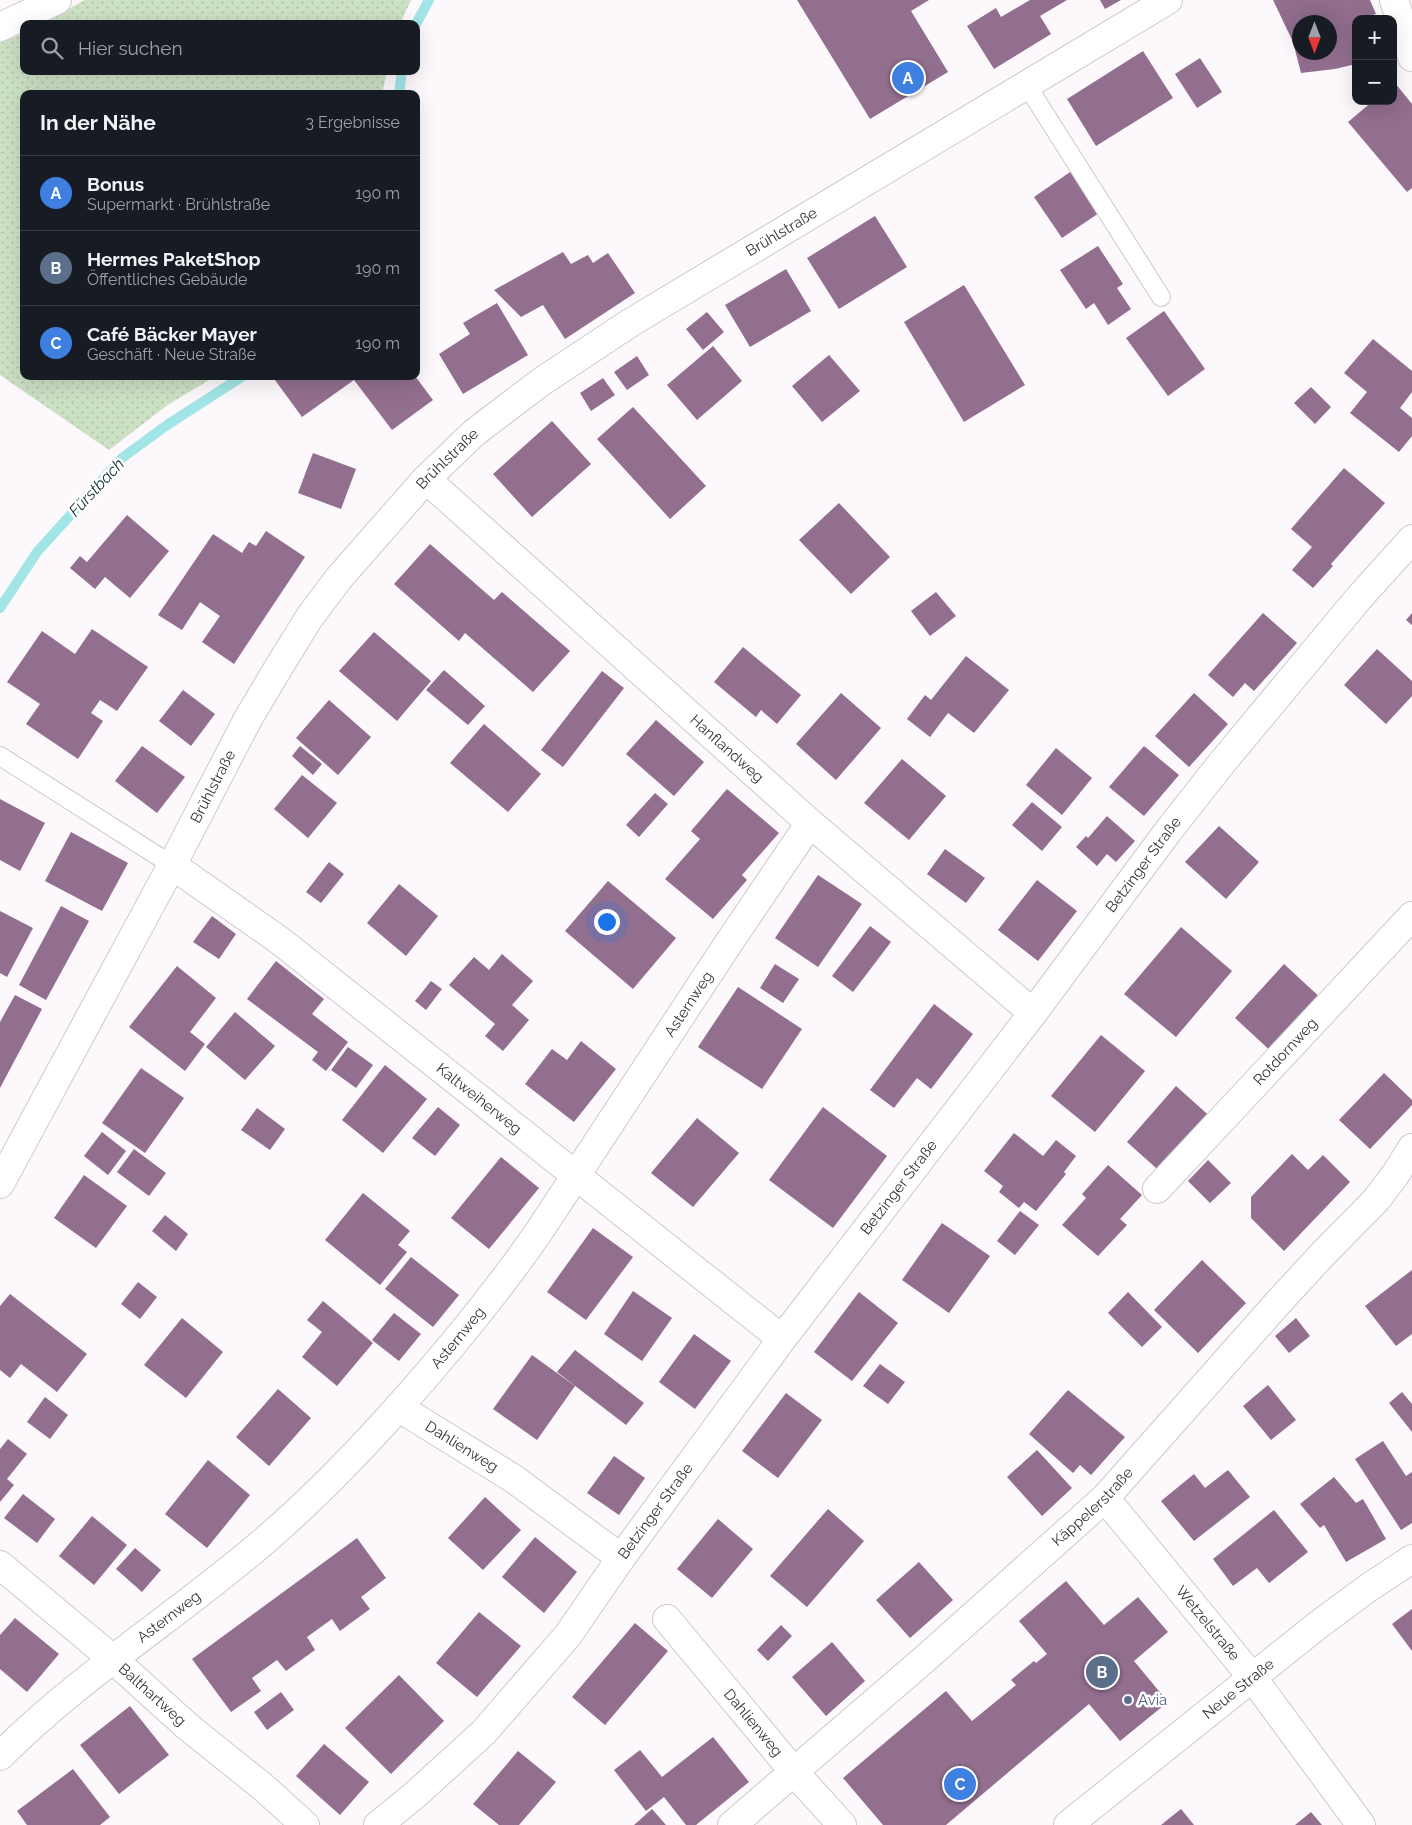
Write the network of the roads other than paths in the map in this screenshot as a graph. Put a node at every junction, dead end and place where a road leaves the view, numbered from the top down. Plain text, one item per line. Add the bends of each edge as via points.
1 (57, 0) edge
2 (1168, 0) edge
3 (1394, 0) edge
4 (0, 27) edge
5 (1412, 57) edge
6 (1026, 84) junction
7 (1161, 297) dead end
8 (426, 479) junction
9 (1412, 539) edge
10 (0, 756) edge
11 (810, 823) junction
12 (172, 865) junction
13 (1412, 916) edge
14 (1033, 1013) junction
15 (1412, 1148) edge
16 (577, 1175) junction
17 (0, 1184) edge
18 (1158, 1189) dead end
19 (782, 1339) junction
20 (398, 1407) junction
21 (1104, 1498) junction
22 (622, 1558) junction
23 (1412, 1559) edge
24 (0, 1565) edge
25 (667, 1619) dead end
26 (114, 1660) junction
27 (1252, 1677) junction
28 (0, 1756) edge
29 (795, 1773) junction
30 (305, 1825) edge
31 (378, 1825) edge
32 (732, 1825) edge
33 (842, 1825) edge
34 (1068, 1825) edge
35 (1361, 1825) edge

1 - 4 street
2 - 6 street, Brühlstraße
3 - 5 street
6 - 7 lane
6 - 8 street, Brühlstraße via 584,353 494,417
8 - 11 street, Hanflandweg
8 - 12 street, Brühlstraße via 309,618 249,717
9 - 14 street, Betzinger Straße via 1221,764
10 - 12 lane
11 - 14 street, Hanflandweg
11 - 16 street, Asternweg
12 - 16 street, Kaltweiherweg via 279,940
12 - 17 street, Brühlstraße
13 - 18 street, Rotdornweg
14 - 19 street, Betzinger Straße
15 - 21 street, Käppelerstraße via 1377,1199 1276,1305
16 - 19 street, Kaltweiherweg
16 - 20 street, Asternweg via 507,1278
19 - 22 street, Betzinger Straße
20 - 22 street, Dahlienweg via 514,1479
20 - 26 street, Asternweg via 349,1462 293,1516
21 - 27 street, Wetzelstraße
21 - 29 street, Käppelerstraße
22 - 31 street, Betzinger Straße via 568,1635 490,1724
23 - 27 street, Neue Straße via 1325,1620
24 - 26 street, Balthartweg
25 - 29 street, Dahlienweg
26 - 28 street, Asternweg
26 - 30 street, Balthartweg
27 - 34 street, Neue Straße
27 - 35 street, Wetzelstraße
29 - 32 street, Käppelerstraße
29 - 33 street, Dahlienweg

